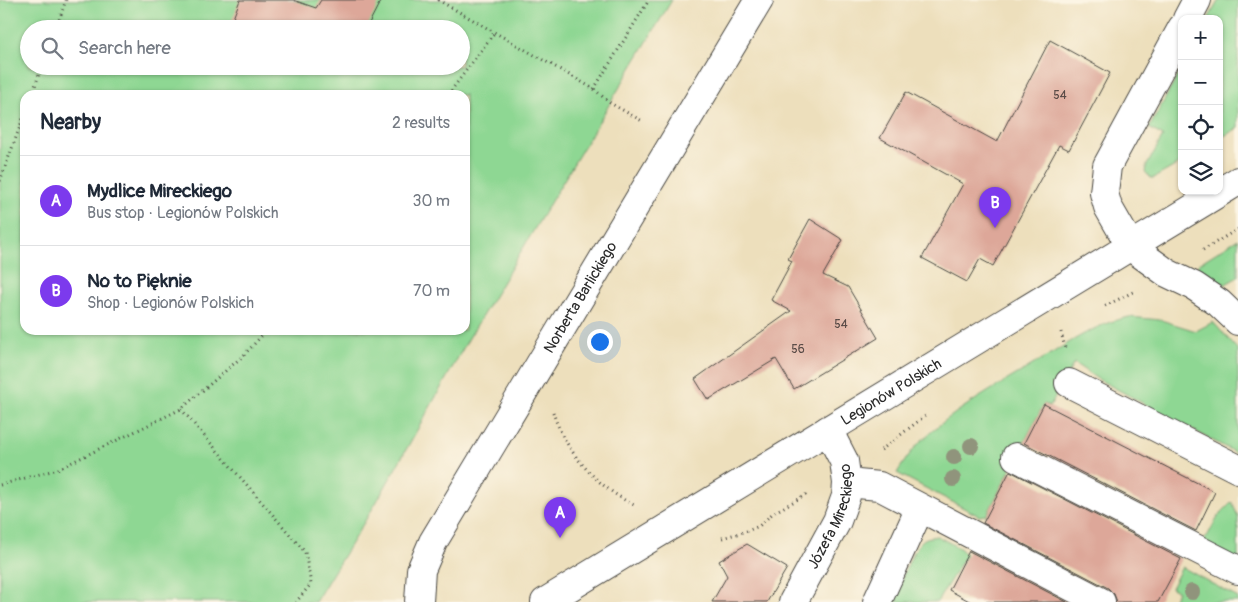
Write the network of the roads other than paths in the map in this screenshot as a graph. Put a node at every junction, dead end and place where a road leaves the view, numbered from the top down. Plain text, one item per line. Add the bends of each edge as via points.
1 (759, 0) edge
2 (1197, 0) edge
3 (1189, 15) edge
4 (1178, 35) edge
5 (1238, 181) edge
6 (1131, 247) junction
7 (1238, 321) edge
8 (1069, 383) dead end
9 (828, 430) junction
10 (1016, 457) dead end
11 (1238, 469) edge
12 (847, 483) junction
13 (920, 508) junction
14 (1238, 570) edge
15 (419, 602) edge
16 (545, 602) edge
17 (793, 602) edge
18 (877, 602) edge
19 (1101, 602) edge

1 - 15 street, Norberta Barlickiego via 433,542 421,570
2 - 3 street
4 - 6 street via 1108,166 1104,193 1108,207
5 - 6 street, Legionów Polskich
6 - 7 street via 1166,273 1220,303
6 - 9 street, Legionów Polskich
8 - 11 street
9 - 12 street, Józefa Mireckiego via 844,461
9 - 16 street, Legionów Polskich
10 - 14 street
12 - 13 street via 879,486
12 - 17 street, Józefa Mireckiego via 837,521
13 - 18 street
13 - 19 street

